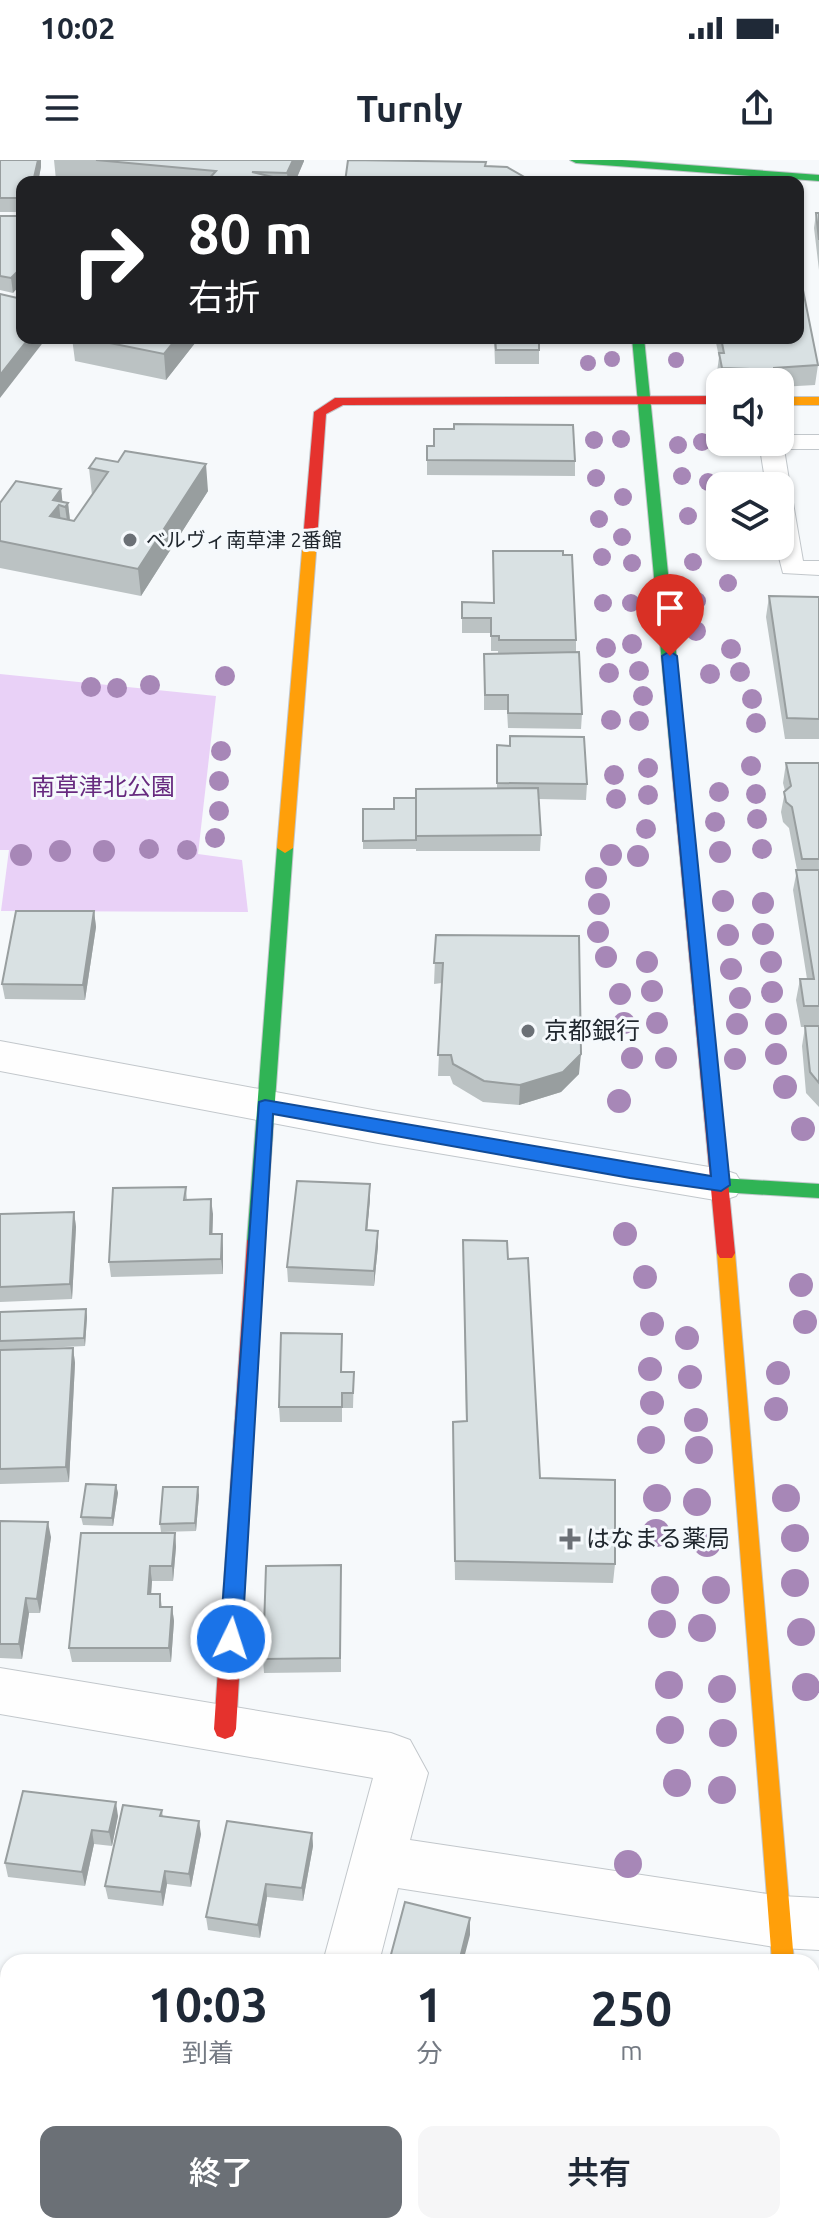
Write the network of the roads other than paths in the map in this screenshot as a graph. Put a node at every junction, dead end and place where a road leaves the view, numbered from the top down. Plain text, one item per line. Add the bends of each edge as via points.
1 (576, 160) edge
2 (620, 168) edge
3 (779, 176) edge
4 (639, 344) edge
5 (706, 400) edge
6 (794, 401) edge
7 (819, 401) edge
8 (645, 402) junction
9 (794, 442) edge
10 (819, 442) edge
11 (791, 560) edge
12 (819, 568) edge
13 (0, 1056) edge
14 (265, 1106) junction
15 (721, 1185) junction
16 (819, 1191) edge
17 (0, 1691) edge
18 (225, 1729) junction
19 (377, 1860) junction
20 (794, 1936) edge
21 (353, 1954) edge

1 - 2 street
2 - 3 street
4 - 8 street
5 - 8 street
6 - 7 street
8 - 14 street via 340,401 320,412
8 - 15 street
9 - 10 lane
11 - 12 lane via 792,568
13 - 14 street
14 - 15 street
14 - 18 street
15 - 16 street
15 - 20 street
17 - 18 street
18 - 19 street via 391,1757 401,1773
19 - 20 street
19 - 21 street

